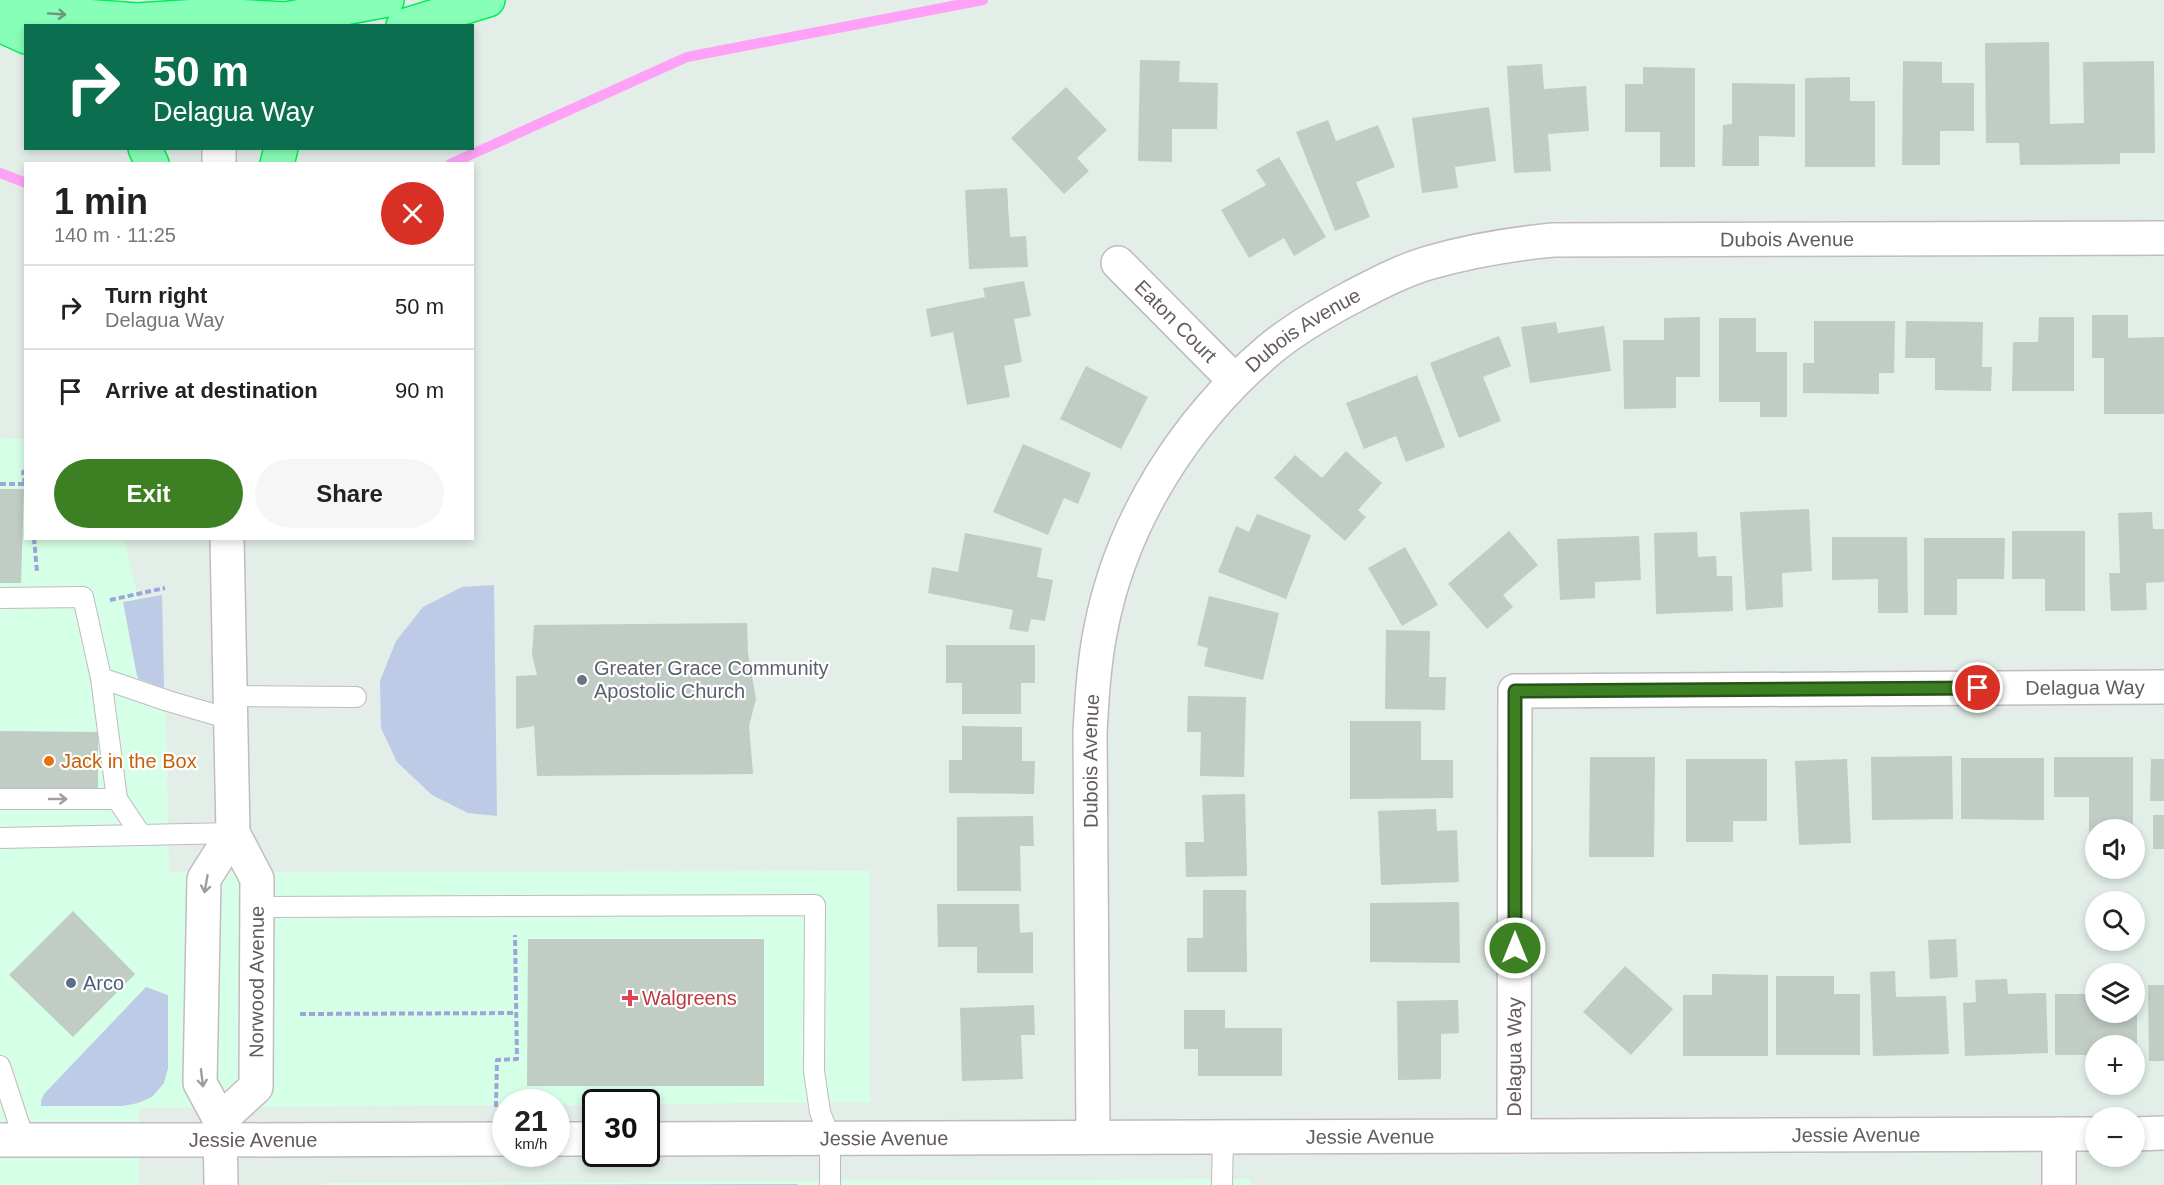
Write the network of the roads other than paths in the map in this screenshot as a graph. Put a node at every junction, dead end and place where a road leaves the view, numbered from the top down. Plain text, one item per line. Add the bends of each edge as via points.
1 (387, 0) edge
2 (488, 0) edge
3 (0, 2) edge
4 (214, 13) edge
5 (410, 24) edge
6 (0, 25) edge
7 (24, 36) edge
8 (2164, 238) edge
9 (1118, 263) dead end
10 (1234, 381) junction
11 (227, 540) edge
12 (0, 598) edge
13 (101, 678) junction
14 (2164, 687) edge
15 (356, 696) dead end
16 (230, 707) junction
17 (0, 799) edge
18 (117, 799) junction
19 (233, 833) junction
20 (141, 835) junction
21 (0, 838) edge
22 (258, 907) junction
23 (0, 1066) edge
24 (492, 1125) edge
25 (220, 1130) junction
26 (2164, 1133) edge
27 (2059, 1134) junction
28 (2085, 1134) edge
29 (2145, 1134) edge
30 (1514, 1136) junction
31 (1093, 1137) junction
32 (1223, 1137) junction
33 (830, 1138) junction
34 (12, 1139) edge
35 (660, 1139) edge
36 (221, 1185) edge
37 (830, 1185) edge
38 (1222, 1185) edge
39 (2059, 1185) edge

1 - 4 highway via 286,19
2 - 5 highway
3 -> 4 highway via 43,13 137,20
6 - 7 highway
8 - 10 street, Dubois Avenue via 1553,240 1502,245 1427,263 1379,282 1312,319
9 - 10 street, Eaton Court
10 - 31 street, Dubois Avenue via 1184,441 1143,506 1114,577 1101,627 1090,732
11 - 16 street, Norwood Avenue
12 - 13 lane via 83,597
13 - 16 lane via 168,702
13 - 18 lane
14 - 30 street, Delagua Way via 1515,691
15 - 16 lane
16 - 19 street, Norwood Avenue
17 -> 18 lane
18 - 20 lane
19 - 20 lane
19 - 22 street, Norwood Avenue via 257,879
19 -> 25 street via 204,879 200,1083
20 - 21 lane
22 - 25 street, Norwood Avenue via 256,1086
22 - 33 lane via 815,905 814,1071 820,1112
23 - 34 lane
24 - 25 street, Jessie Avenue
25 - 34 street, Jessie Avenue
25 - 36 street
26 - 29 street
27 - 28 street, Jessie Avenue
27 - 30 street, Jessie Avenue
27 - 39 street
30 - 32 street, Jessie Avenue
31 - 32 street, Jessie Avenue
31 - 33 street, Jessie Avenue
32 - 38 lane
33 - 35 street, Jessie Avenue
33 - 37 lane

